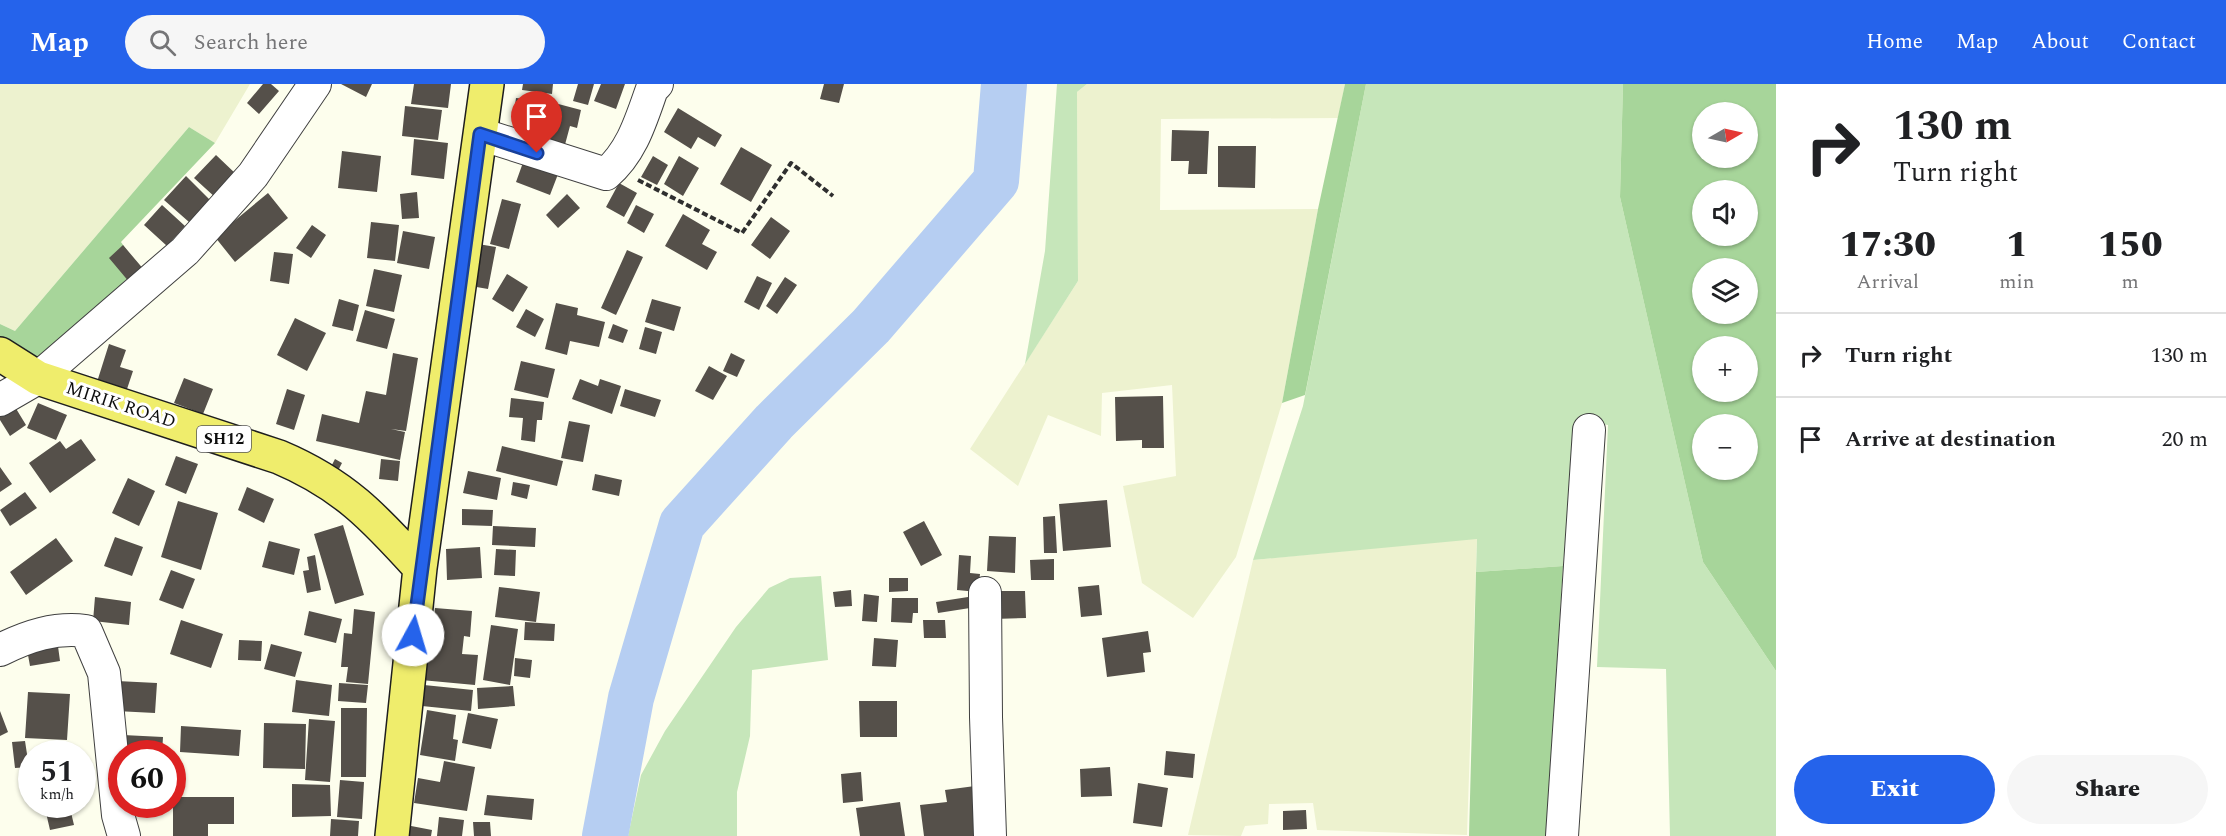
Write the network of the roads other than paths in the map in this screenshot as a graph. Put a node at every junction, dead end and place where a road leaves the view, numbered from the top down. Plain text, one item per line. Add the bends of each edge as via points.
1 (315, 84) edge
2 (487, 84) edge
3 (657, 84) edge
4 (480, 134) junction
5 (0, 354) edge
6 (38, 378) junction
7 (0, 400) edge
8 (1589, 430) dead end
9 (420, 568) junction
10 (985, 593) dead end
11 (0, 650) edge
12 (124, 836) edge
13 (392, 836) edge
14 (990, 836) edge
15 (1562, 836) edge

1 - 6 street via 253,175 184,251
2 - 4 main road
3 - 4 street via 637,133 618,164 606,174
4 - 9 main road
5 - 6 main road, MIRIK ROAD / SH12
6 - 7 street
6 - 9 main road, MIRIK ROAD / SH12 via 315,472 356,501
8 - 15 street
9 - 13 main road
10 - 14 street
11 - 12 street via 24,638 65,628 86,631 104,673 118,815

